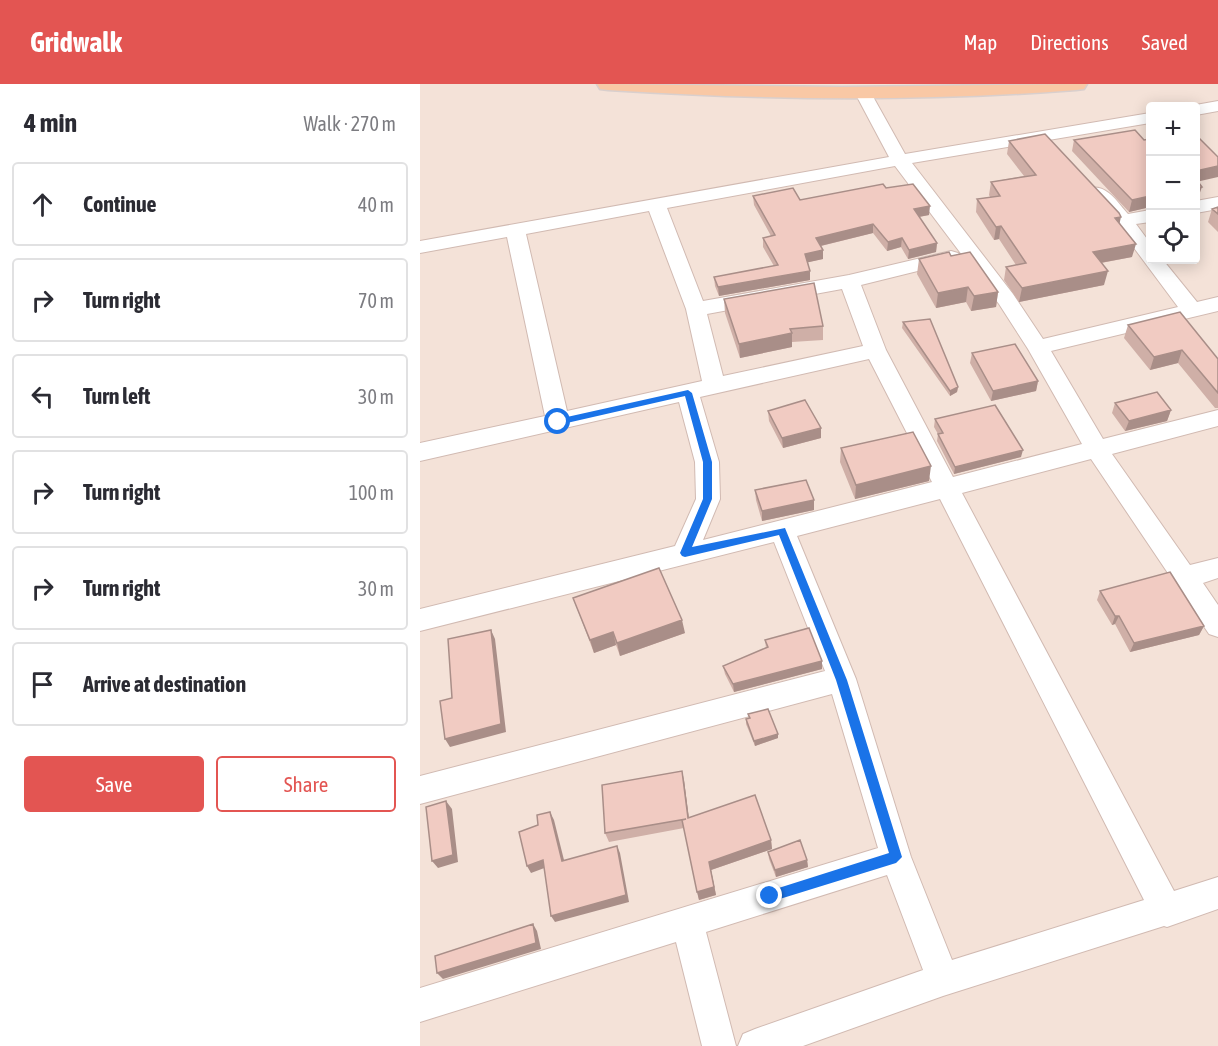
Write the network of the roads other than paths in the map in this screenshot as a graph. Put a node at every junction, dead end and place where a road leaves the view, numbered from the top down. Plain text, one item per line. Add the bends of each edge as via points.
1 (608, 84) edge
2 (1076, 84) edge
3 (1000, 87) edge
4 (770, 89) edge
5 (863, 93) junction
6 (1218, 106) edge
7 (1200, 109) edge
8 (1146, 119) edge
9 (1045, 136) junction
10 (1061, 153) edge
11 (900, 160) junction
12 (1085, 179) edge
13 (1218, 203) edge
14 (656, 205) junction
15 (1200, 206) edge
16 (1146, 217) edge
17 (1124, 221) junction
18 (515, 228) junction
19 (420, 247) edge
20 (1146, 251) edge
21 (972, 252) junction
22 (1156, 264) edge
23 (849, 281) junction
24 (1218, 304) edge
25 (696, 309) junction
26 (1191, 309) junction
27 (1038, 347) junction
28 (875, 350) junction
29 (714, 387) junction
30 (688, 393) junction
31 (1218, 418) edge
32 (558, 422) junction
33 (1096, 448) junction
34 (420, 452) edge
35 (948, 487) junction
36 (782, 530) junction
37 (685, 553) junction
38 (1218, 568) edge
39 (1185, 577) junction
40 (420, 620) edge
41 (1218, 626) edge
42 (842, 680) junction
43 (420, 790) edge
44 (896, 857) junction
45 (1218, 893) edge
46 (1167, 910) junction
47 (687, 922) junction
48 (943, 979) junction
49 (420, 1005) edge
50 (719, 1046) edge
51 (755, 1046) edge

1 - 4 main road
2 - 3 main road
3 - 5 main road
4 - 5 main road
5 - 11 street
6 - 7 street
8 - 9 street
9 - 10 street
9 - 11 street
11 - 14 street
11 - 21 street
12 - 17 street
13 - 15 street
14 - 18 street
14 - 25 street
16 - 17 street
17 - 20 street
18 - 19 street
18 - 32 street
21 - 23 street
21 - 27 street
22 - 26 street
23 - 25 street
23 - 28 street
24 - 26 street
25 - 29 street
26 - 27 street
27 - 33 street
28 - 29 street
28 - 35 street
29 - 30 street
30 - 32 street
30 - 37 street via 707,462 708,499
31 - 33 street
32 - 34 street
33 - 35 street
33 - 39 street
35 - 36 street
35 - 46 street
36 - 37 street
36 - 42 street
37 - 40 street
38 - 39 street
39 - 41 street
42 - 43 street
42 - 44 street
44 - 47 street
44 - 48 street
45 - 46 street
46 - 48 street
47 - 49 street
47 - 50 street
48 - 51 street

